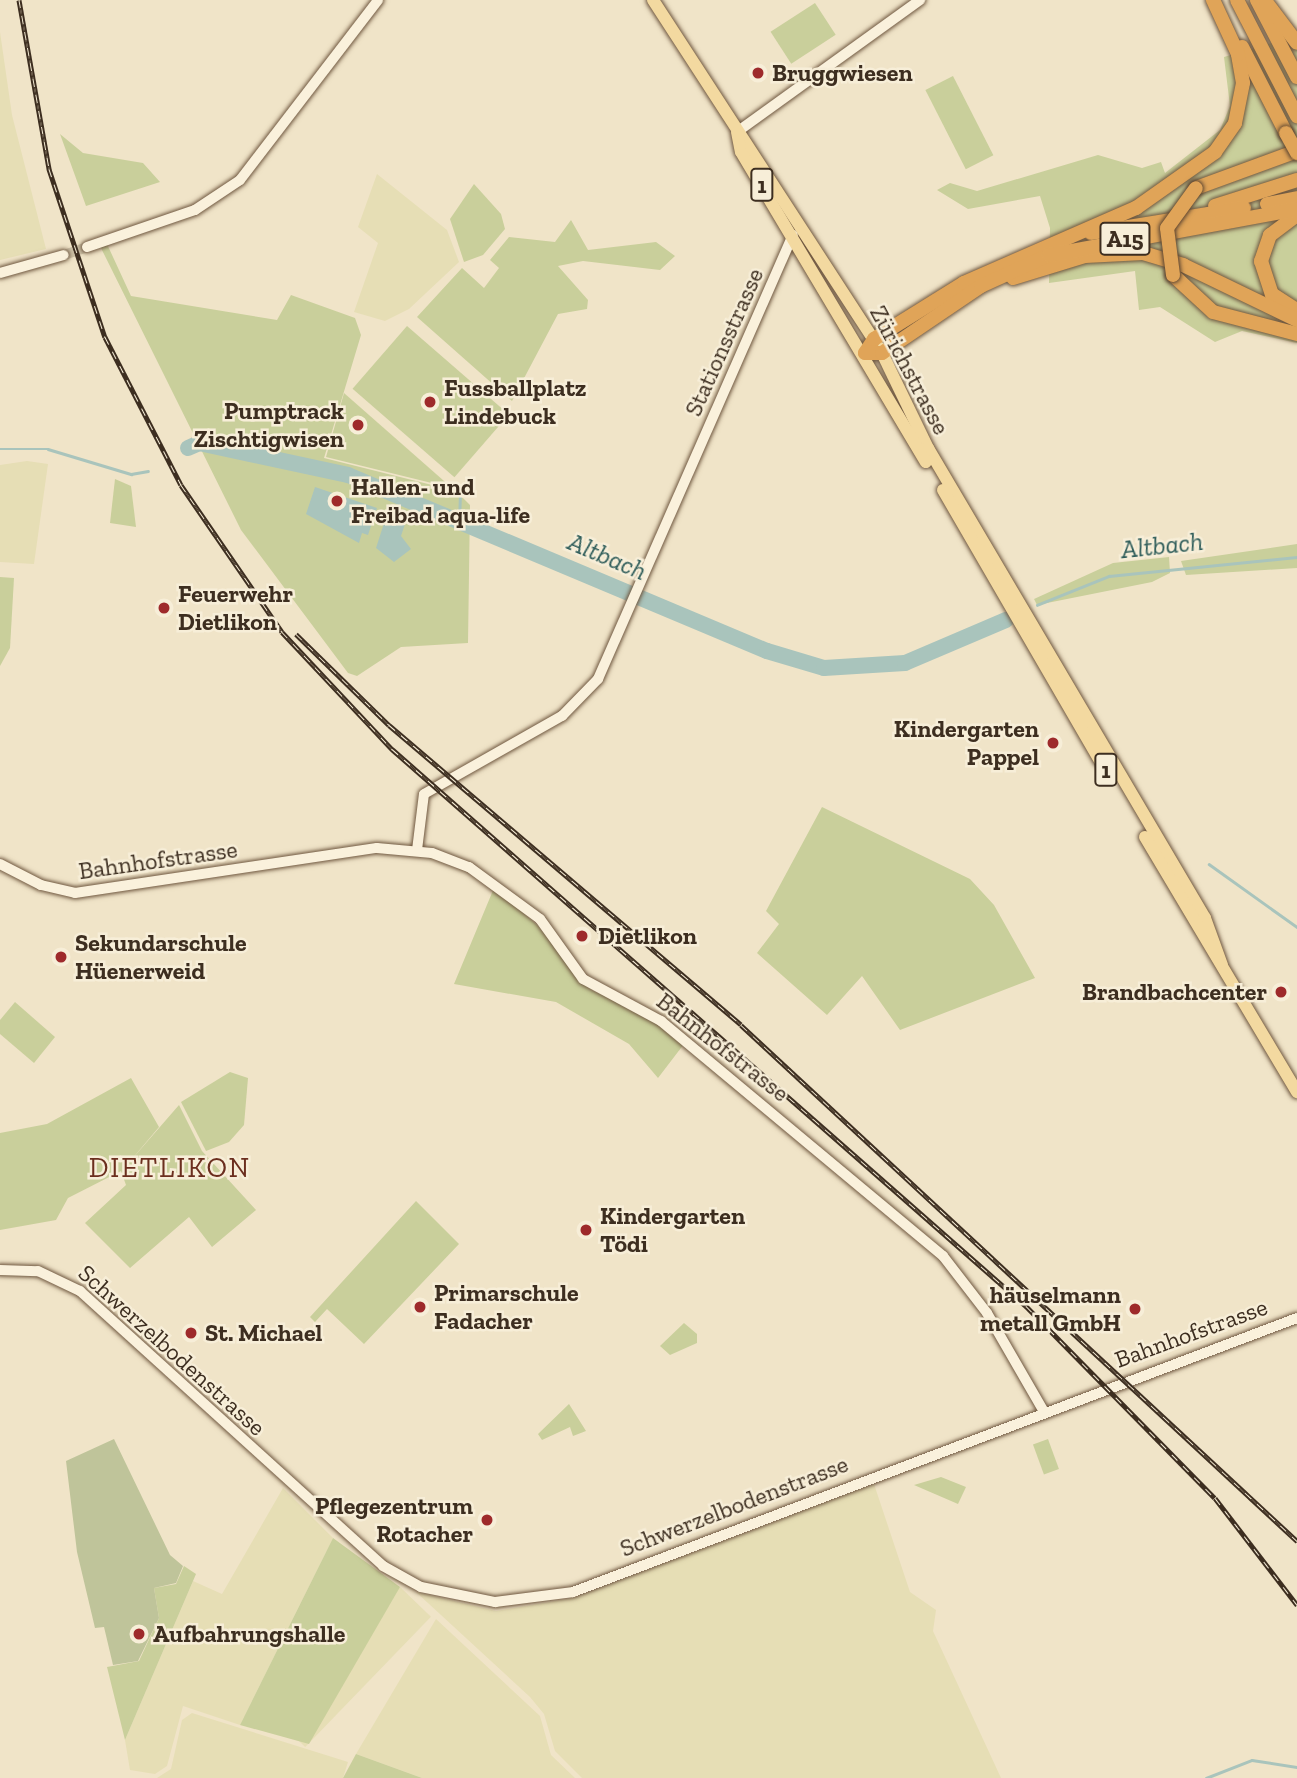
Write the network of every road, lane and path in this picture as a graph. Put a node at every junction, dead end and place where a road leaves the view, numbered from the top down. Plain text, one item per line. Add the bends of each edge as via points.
1 (378, 0) edge
2 (653, 0) edge
3 (920, 0) edge
4 (1213, 0) edge
5 (1219, 0) edge
6 (1237, 0) edge
7 (1257, 0) edge
8 (1264, 0) edge
9 (1297, 43) edge
10 (1247, 67) junction
11 (1297, 77) edge
12 (1297, 116) edge
13 (737, 132) junction
14 (1297, 152) edge
15 (1297, 180) edge
16 (1297, 198) edge
17 (1297, 209) edge
18 (1297, 215) edge
19 (1184, 217) junction
20 (798, 231) junction
21 (1053, 239) junction
22 (87, 247) tunnel mouth
23 (64, 255) tunnel mouth
24 (810, 259) junction
25 (781, 264) junction
26 (0, 273) edge
27 (964, 300) junction
28 (1297, 310) edge
29 (1297, 320) edge
30 (1297, 334) edge
31 (874, 339) junction
32 (865, 353) junction
33 (882, 353) junction
34 (1033, 636) junction
35 (417, 850) junction
36 (0, 864) edge
37 (1297, 1093) edge
38 (0, 1270) edge
39 (1297, 1318) edge
40 (1043, 1410) junction

1 - 22 street via 240,180 195,209
2 - 13 main road, Zürichstrasse / 1
3 - 13 street
4 - 10 highway
5 - 10 highway
6 - 12 highway
7 - 11 highway
8 - 9 highway
10 - 14 highway, bridge
10 - 21 highway via 1238,116 1211,156 1136,208
13 - 20 main road, Zürichstrasse / 1
14 - 30 highway, bridge via 1196,188 1167,228 1173,275 1213,312
15 - 19 highway
16 - 19 highway, A15
17 - 27 highway, A15 via 1059,252 1005,273
18 - 28 highway via 1267,240 1261,267 1272,294
19 - 21 highway, A15
20 - 24 main road, Zürichstrasse / 1
20 - 25 street, Stationsstrasse
20 - 31 main road, Zürichstrasse / 1
21 - 31 highway, A15 via 990,268
23 - 26 street
24 - 25 street
24 - 32 main road, Zürichstrasse / 1
25 - 35 street, Stationsstrasse via 604,670 572,709 422,796
27 - 29 highway via 1074,259 1132,253 1175,262
27 - 33 highway, A15
31 - 32 highway, A15
31 - 33 main road, Zürichstrasse / 1
32 - 33 highway
32 - 34 main road, Zürichstrasse / 1
33 - 34 main road, Zürichstrasse / 1 via 928,448
34 - 37 main road, 1 via 1199,906 1222,965
35 - 36 street, Bahnhofstrasse via 377,848 75,893 41,886
35 - 40 street, Bahnhofstrasse via 494,881 547,927 583,979 661,1021 902,1217 970,1288
38 - 40 street, Schwerzelbodenstrasse via 38,1271 80,1291 344,1534 398,1574 435,1590 495,1602 573,1592
39 - 40 street, Bahnhofstrasse

